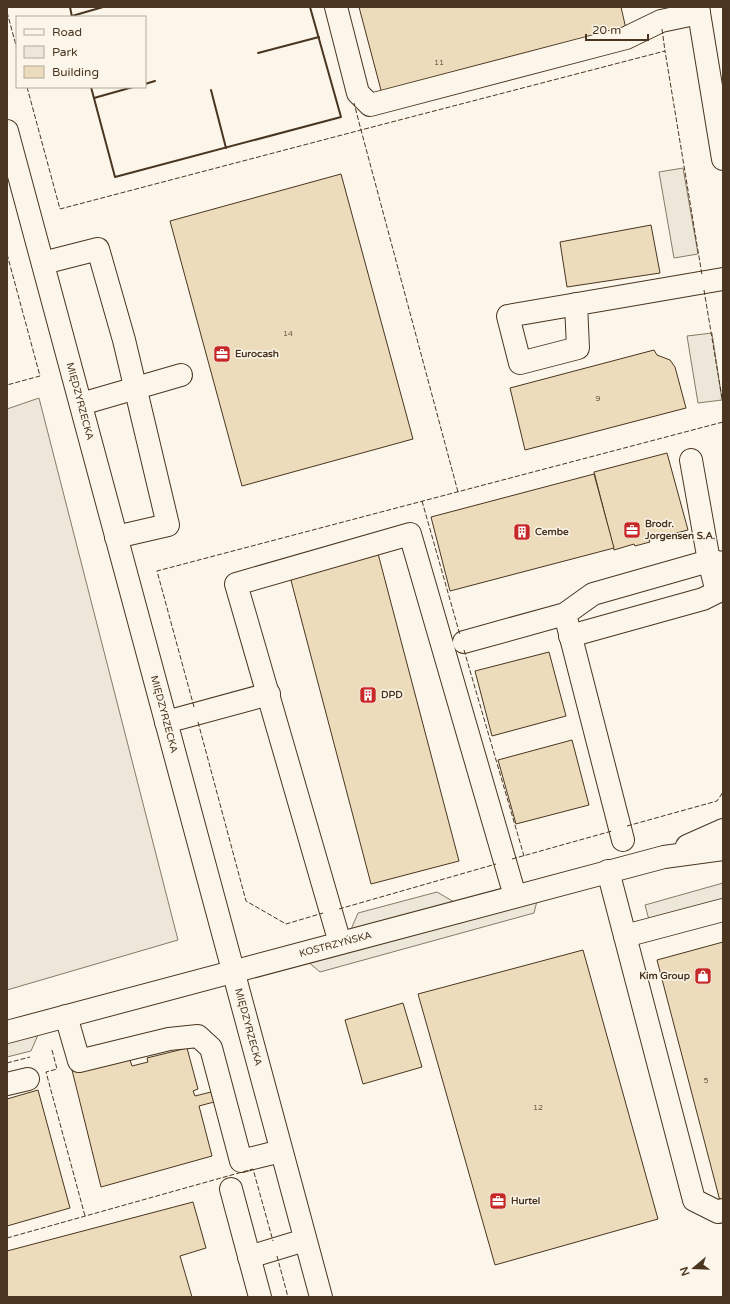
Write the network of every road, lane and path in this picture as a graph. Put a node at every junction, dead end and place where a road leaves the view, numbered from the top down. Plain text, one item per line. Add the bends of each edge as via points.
1 (336, 7) edge
2 (699, 10) edge
3 (647, 17) edge
4 (720, 121) edge
5 (7, 131) edge
6 (723, 159) edge
7 (42, 263) junction
8 (723, 279) edge
9 (576, 304) dead end
10 (181, 375) dead end
11 (136, 389) junction
12 (81, 404) junction
13 (691, 460) dead end
14 (116, 537) junction
15 (716, 562) edge
16 (565, 614) junction
17 (570, 636) junction
18 (464, 642) dead end
19 (269, 694) junction
20 (166, 722) junction
21 (723, 830) edge
22 (623, 840) dead end
23 (723, 849) edge
24 (664, 856) junction
25 (608, 871) junction
26 (515, 896) junction
27 (723, 910) edge
28 (625, 936) junction
29 (340, 943) junction
30 (233, 972) junction
31 (66, 1016) junction
32 (7, 1032) edge
33 (28, 1079) dead end
34 (7, 1084) edge
35 (281, 1151) junction
36 (230, 1189) dead end
37 (723, 1210) edge
38 (305, 1240) junction
39 (249, 1257) junction
40 (260, 1297) edge
41 (321, 1297) edge

1 - 3 street via 358,93 370,105 626,38
2 - 3 street via 661,21
2 - 4 street
4 - 6 street
5 - 7 street, MIĘDZYRZECKA
7 - 11 street via 98,249
7 - 12 street, MIĘDZYRZECKA
8 - 9 street
10 - 11 street
11 - 12 street
11 - 14 street via 168,525
12 - 14 street, MIĘDZYRZECKA
13 - 15 street
14 - 20 street, MIĘDZYRZECKA
15 - 16 street via 593,594
15 - 17 street via 717,592 704,599
16 - 17 street
16 - 18 street
17 - 22 street
19 - 20 street
19 - 26 street via 236,584 410,534
19 - 29 street
20 - 30 street, MIĘDZYRZECKA
21 - 24 street
23 - 24 street
24 - 25 street, KOSTRZYŃSKA
25 - 26 street, KOSTRZYŃSKA
25 - 28 street
26 - 29 street, KOSTRZYŃSKA
27 - 28 street
28 - 37 street via 694,1200 718,1212
29 - 30 street, KOSTRZYŃSKA
30 - 31 street, KOSTRZYŃSKA
30 - 35 street, MIĘDZYRZECKA
31 - 32 street, KOSTRZYŃSKA
31 - 35 street via 79,1061 169,1039 198,1036 211,1048 241,1161
33 - 34 street
35 - 38 street, MIĘDZYRZECKA
36 - 39 street
38 - 39 street
38 - 41 street, MIĘDZYRZECKA
39 - 40 street

